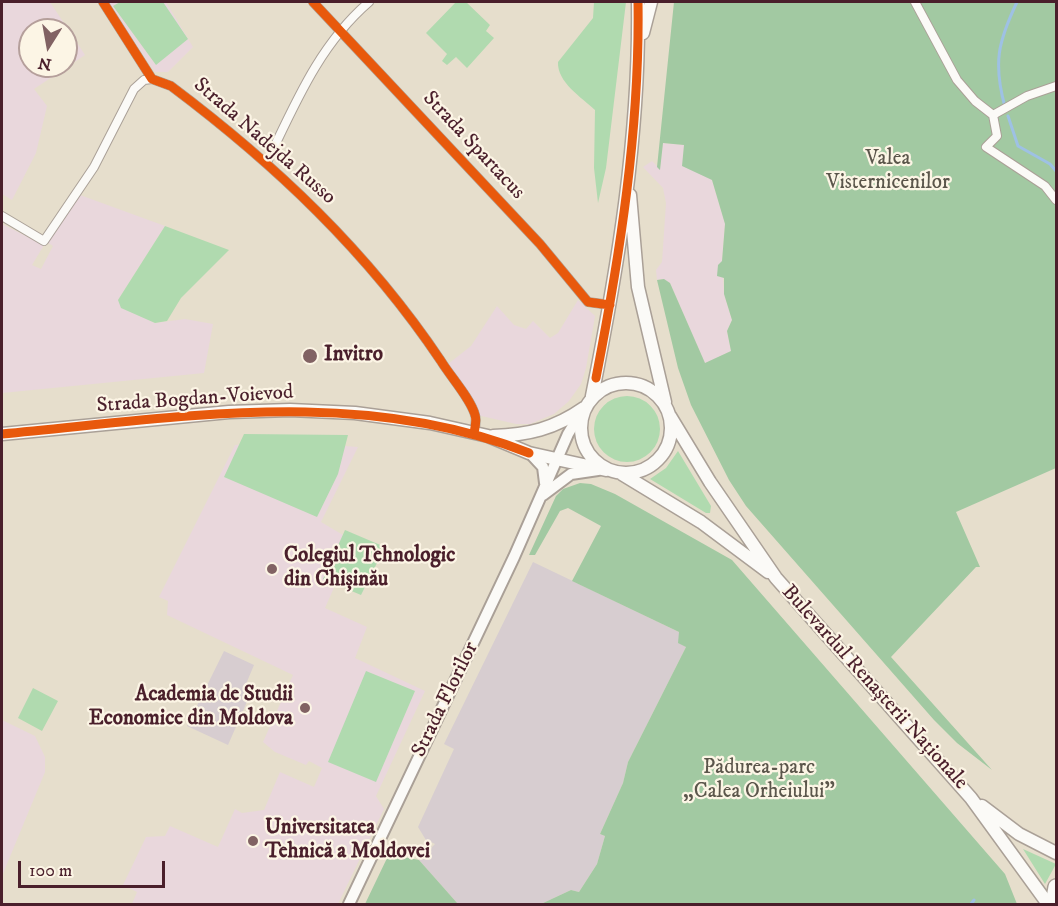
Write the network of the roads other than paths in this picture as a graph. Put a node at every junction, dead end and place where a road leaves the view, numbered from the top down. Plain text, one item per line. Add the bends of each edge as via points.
1 (103, 2) edge
2 (313, 2) edge
3 (369, 2) edge
4 (638, 2) edge
5 (651, 2) edge
6 (915, 2) edge
7 (339, 30) junction
8 (639, 49) junction
9 (152, 79) junction
10 (1056, 86) edge
11 (993, 115) junction
12 (267, 162) junction
13 (629, 176) junction
14 (1056, 200) edge
15 (2, 216) edge
16 (610, 305) junction
17 (592, 396) junction
18 (665, 404) junction
19 (584, 408) junction
20 (670, 416) junction
21 (474, 433) junction
22 (2, 434) edge
23 (488, 436) junction
24 (529, 453) junction
25 (557, 459) junction
26 (606, 470) junction
27 (622, 474) junction
28 (543, 495) junction
29 (776, 578) junction
30 (971, 798) junction
31 (1056, 853) edge
32 (1056, 887) edge
33 (349, 904) edge
34 (1048, 904) edge
35 (1053, 904) edge

1 - 9 street
2 - 7 street, Strada Spartacus
3 - 7 street
4 - 8 main road
5 - 8 main road
6 - 11 street via 957,80
7 - 12 street via 306,80
7 - 16 street, Strada Spartacus via 540,244 588,302
8 - 13 main road
9 - 12 street, Strada Nadejda Russo via 171,86
9 - 15 street via 138,84 94,166 44,241
10 - 11 street via 1027,96
11 - 14 street via 997,136 986,147 1045,186
12 - 21 street, Strada Nadejda Russo via 332,225 399,303 476,416
13 - 16 main road
13 - 18 main road via 638,287
16 - 17 main road
17 - 18 main road via 606,386 622,382 653,391
17 - 19 main road
18 - 20 main road
19 - 23 main road, Strada Bogdan-Voievod via 540,431
19 - 25 main road, Strada Florilor
19 - 26 main road via 582,430 587,451
20 - 27 main road via 668,444 661,457 650,467
20 - 29 main road, Bulevardul Renașterii Naționale
21 - 22 main road, Strada Bogdan-Voievod via 377,415 290,410 199,414
21 - 23 main road, Strada Bogdan-Voievod
23 - 24 main road, Strada Bogdan-Voievod
24 - 25 main road, Strada Bogdan-Voievod
24 - 28 main road, Strada Florilor via 545,472
25 - 26 main road, Strada Bogdan-Voievod
25 - 28 main road, Strada Florilor
26 - 27 main road
26 - 28 main road, Strada Florilor via 571,474
27 - 29 main road, Bulevardul Renașterii Naționale via 701,522
28 - 33 main road, Strada Florilor
29 - 30 main road, Bulevardul Renașterii Naționale
30 - 31 main road, Bulevardul Renașterii Naționale via 1019,834
30 - 34 main road, Bulevardul Renașterii Naționale
32 - 35 highway

